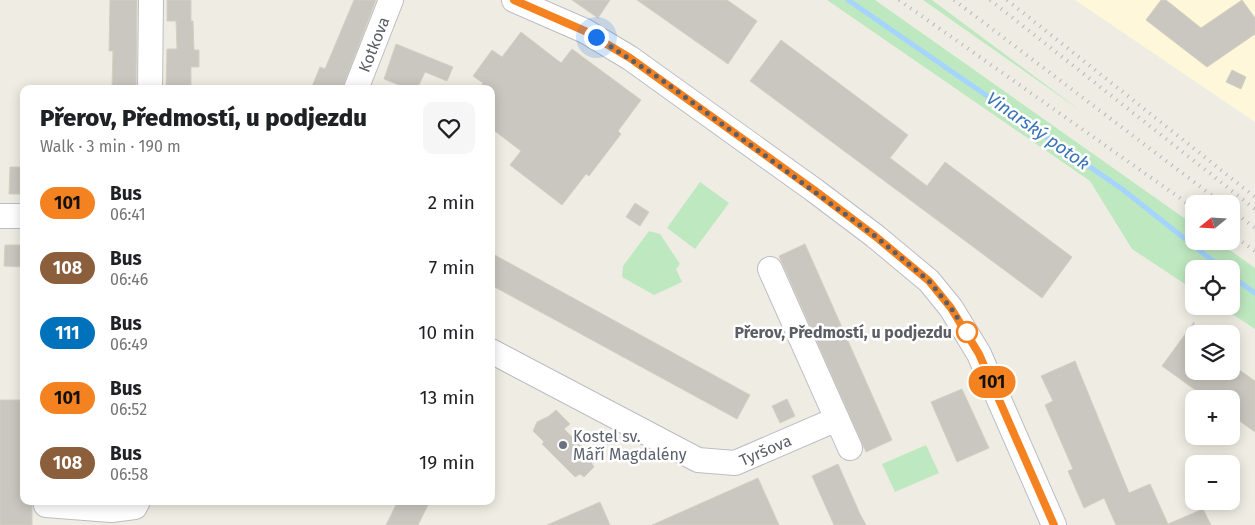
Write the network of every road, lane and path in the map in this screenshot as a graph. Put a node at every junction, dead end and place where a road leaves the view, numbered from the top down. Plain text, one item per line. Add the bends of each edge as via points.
1 (152, 0) edge
2 (392, 0) edge
3 (514, 0) edge
4 (150, 85) edge
5 (358, 85) edge
6 (0, 216) edge
7 (20, 216) edge
8 (770, 269) dead end
9 (495, 353) edge
10 (837, 419) junction
11 (850, 448) dead end
12 (46, 505) dead end
13 (136, 505) edge
14 (1054, 525) edge

1 - 4 street
2 - 5 street, Kotkova
3 - 14 street via 585,31 630,58 814,190 929,281 951,308 979,354
6 - 7 street
8 - 10 street
9 - 10 street, Tyršova via 698,460 735,463
10 - 11 street
12 - 13 street via 111,510

